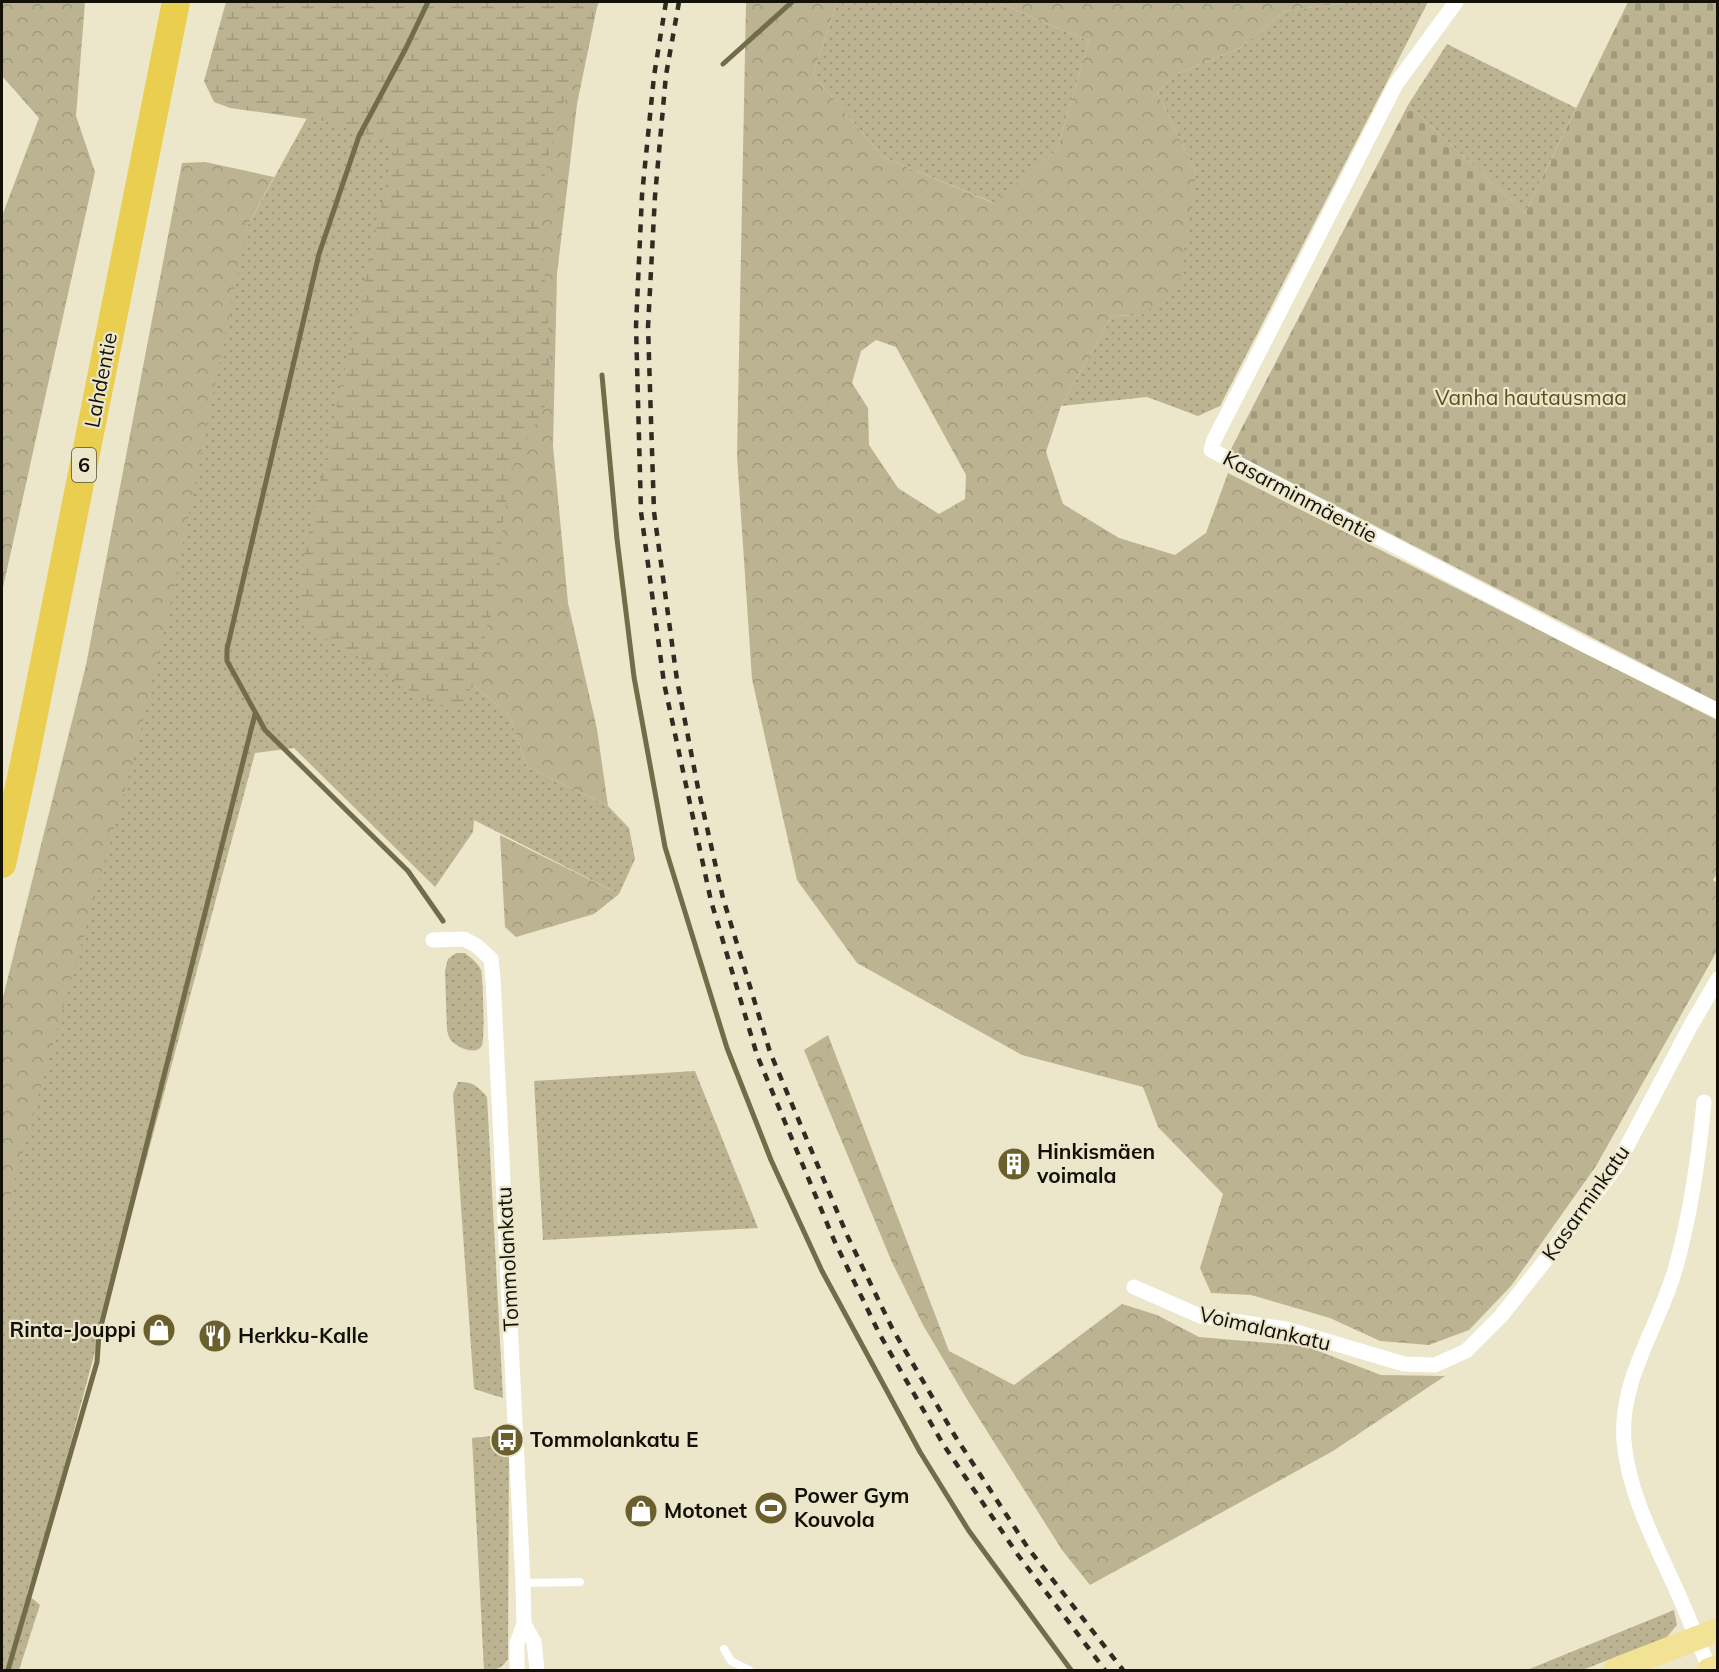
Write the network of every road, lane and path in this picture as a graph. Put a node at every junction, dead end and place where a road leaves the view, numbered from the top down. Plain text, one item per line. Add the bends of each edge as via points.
1 (176, 2) edge
2 (1455, 2) edge
3 (1718, 711) edge
4 (24, 764) junction
5 (2, 795) edge
6 (2, 864) edge
7 (433, 940) dead end
8 (1718, 979) edge
9 (1704, 1102) dead end
10 (1134, 1287) dead end
11 (1435, 1365) joint
12 (580, 1582) dead end
13 (523, 1583) junction
14 (524, 1624) junction
15 (1707, 1634) edge
16 (724, 1649) dead end
17 (1718, 1667) edge
18 (1709, 1670) edge
19 (517, 1671) edge
20 (537, 1671) edge
21 (749, 1671) edge
22 (1615, 1671) edge

1 - 4 highway, Lahdentie / 6
2 - 3 street, Kasarminmäentie via 1396,84 1211,450
4 - 5 highway
4 - 6 highway, Lahdentie / 6
7 - 13 street, Tommolankatu via 464,939 477,946 490,959 493,980
8 - 11 street, Kasarminkatu via 1617,1165 1501,1316 1466,1351
9 - 15 street via 1677,1264 1634,1376 1624,1438 1636,1495
10 - 11 street, Voimalankatu via 1200,1316 1286,1329 1404,1364
12 - 13 lane
13 - 14 street, Tommolankatu
14 - 19 street, Tommolankatu via 517,1643
14 - 20 street, Tommolankatu via 534,1642
15 - 18 street
15 - 22 main road
16 - 21 lane via 731,1661
17 - 18 main road

